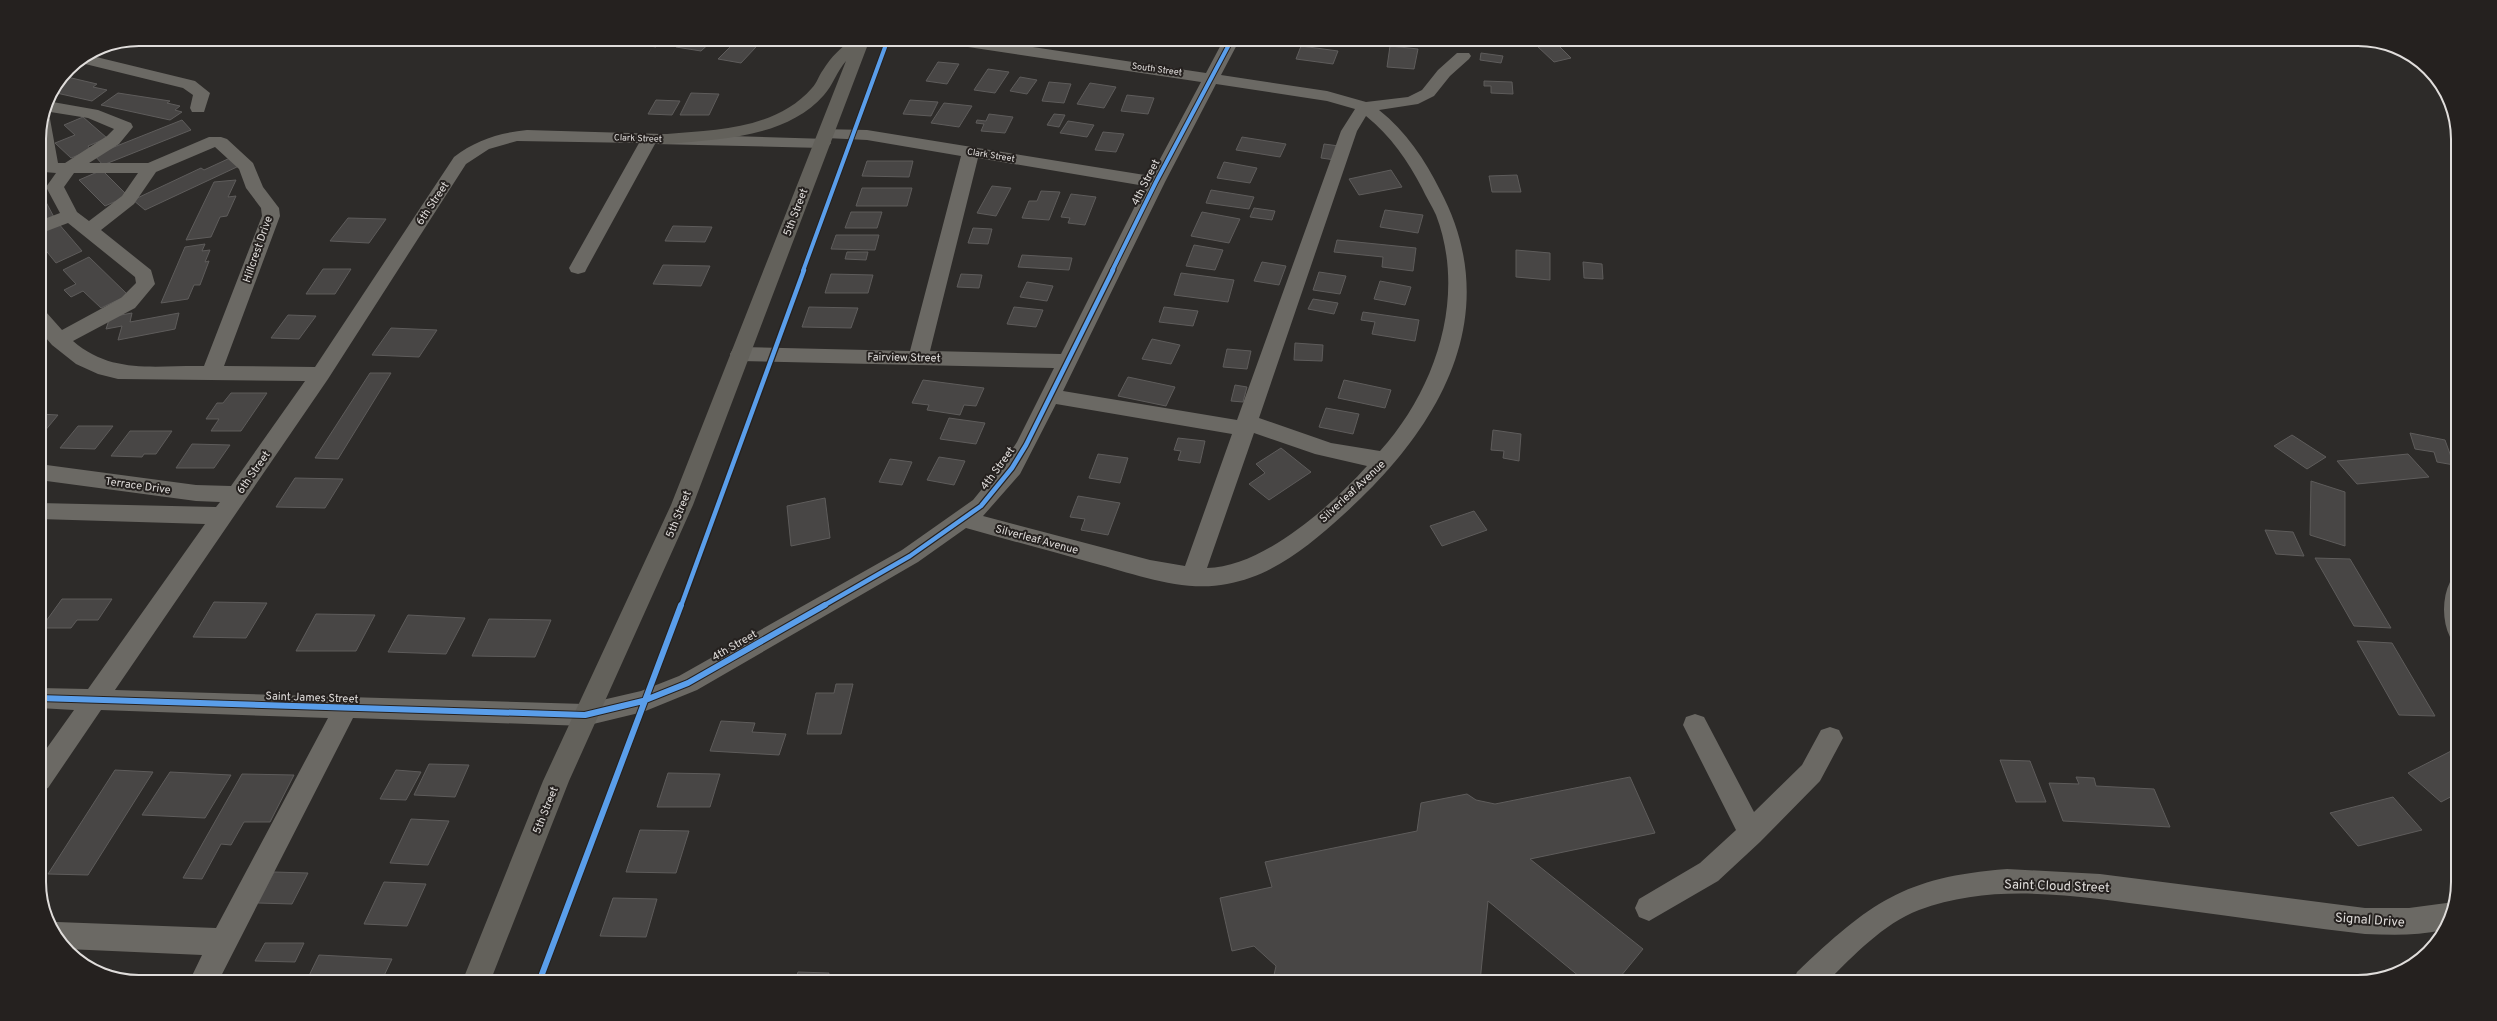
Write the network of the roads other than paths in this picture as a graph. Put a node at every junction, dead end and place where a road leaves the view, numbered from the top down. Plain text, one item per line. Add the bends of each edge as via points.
1 (852, 46) edge
2 (859, 46) edge
3 (996, 46) edge
4 (1228, 46) edge
5 (1463, 56) dead end
6 (89, 60) edge
7 (1210, 77) junction
8 (52, 107) edge
9 (1364, 107) junction
10 (198, 108) dead end
11 (650, 138) junction
12 (824, 138) junction
13 (667, 139) junction
14 (46, 143) edge
15 (971, 152) junction
16 (460, 161) joint
17 (69, 168) junction
18 (150, 168) junction
19 (1156, 182) junction
20 (70, 215) junction
21 (46, 225) edge
22 (89, 230) junction
23 (578, 268) dead end
24 (46, 325) edge
25 (59, 340) junction
26 (740, 354) junction
27 (918, 358) junction
28 (1068, 361) junction
29 (211, 374) junction
30 (321, 374) junction
31 (1051, 396) junction
32 (1246, 425) junction
33 (1386, 460) junction
34 (46, 473) edge
35 (237, 495) junction
36 (46, 511) edge
37 (222, 516) junction
38 (963, 520) junction
39 (1193, 576) junction
40 (46, 698) edge
41 (94, 700) junction
42 (346, 708) junction
43 (585, 715) junction
44 (1695, 725) dead end
45 (1830, 738) dead end
46 (46, 770) edge
47 (1751, 833) junction
48 (1649, 908) dead end
49 (2288, 912) joint
50 (2445, 916) edge
51 (62, 935) edge
52 (225, 942) junction
53 (207, 975) edge
54 (479, 975) edge
55 (1814, 975) edge

1 - 13 main road via 836,61 820,90 805,105 790,114 752,129
2 - 12 main road, 5th Street
3 - 7 street, South Street
4 - 7 street, 4th Street
5 - 9 street via 1444,73 1428,93 1412,100
6 - 10 street via 189,84 202,93
7 - 9 street, South Street via 1327,96
7 - 19 street, 4th Street
8 - 17 street via 92,114 125,127 113,140
9 - 32 street via 1349,131
9 - 33 street, Silverleaf Avenue via 1388,128 1415,160 1434,190 1454,241 1459,271 1459,308 1448,351 1432,394 1410,431
11 - 13 street, Clark Street
11 - 16 street, Clark Street via 510,136 478,147
11 - 23 street
12 - 13 street, Clark Street
12 - 15 street, Clark Street via 867,135
12 - 26 main road, 5th Street
14 - 17 street via 50,168
15 - 19 street, Clark Street
15 - 27 street
16 - 30 street, 6th Street
17 - 18 street
17 - 20 street via 54,187
18 - 22 street via 128,200
18 - 29 street, Hillcrest Drive via 215,141 221,143 247,167 255,188 270,208 271,216
19 - 28 street, 4th Street
20 - 21 street
20 - 22 street
22 - 25 street via 144,274 146,284 128,303
24 - 25 street
25 - 29 street via 84,362 101,370
26 - 27 street, Fairview Street
26 - 43 main road, 5th Street via 667,541
27 - 28 street, Fairview Street
28 - 31 street, 4th Street
29 - 30 street
30 - 35 street, 6th Street
31 - 32 street
31 - 38 street, 4th Street via 1012,468 981,506
32 - 33 street via 1311,447 1352,457
32 - 39 street
33 - 39 street, Silverleaf Avenue via 1340,506 1282,552 1254,567 1229,575
34 - 35 street, Terrace Drive via 196,493
35 - 37 street, 6th Street
36 - 37 street
37 - 41 street, 6th Street
38 - 39 street, Silverleaf Avenue via 1150,569
38 - 43 street, 4th Street via 910,556 688,683 643,701
40 - 41 street, Saint James Street
41 - 42 street, Saint James Street
41 - 46 street, 6th Street
42 - 43 street, Saint James Street
42 - 52 street
43 - 54 main road, 5th Street
44 - 47 street
45 - 47 street via 1811,773
47 - 48 street via 1708,872
49 - 50 street, Signal Drive via 2400,922 2433,920
49 - 55 street, Saint Cloud Street via 2100,886 2026,882 1964,885 1915,898 1868,924
51 - 52 street
52 - 53 street

